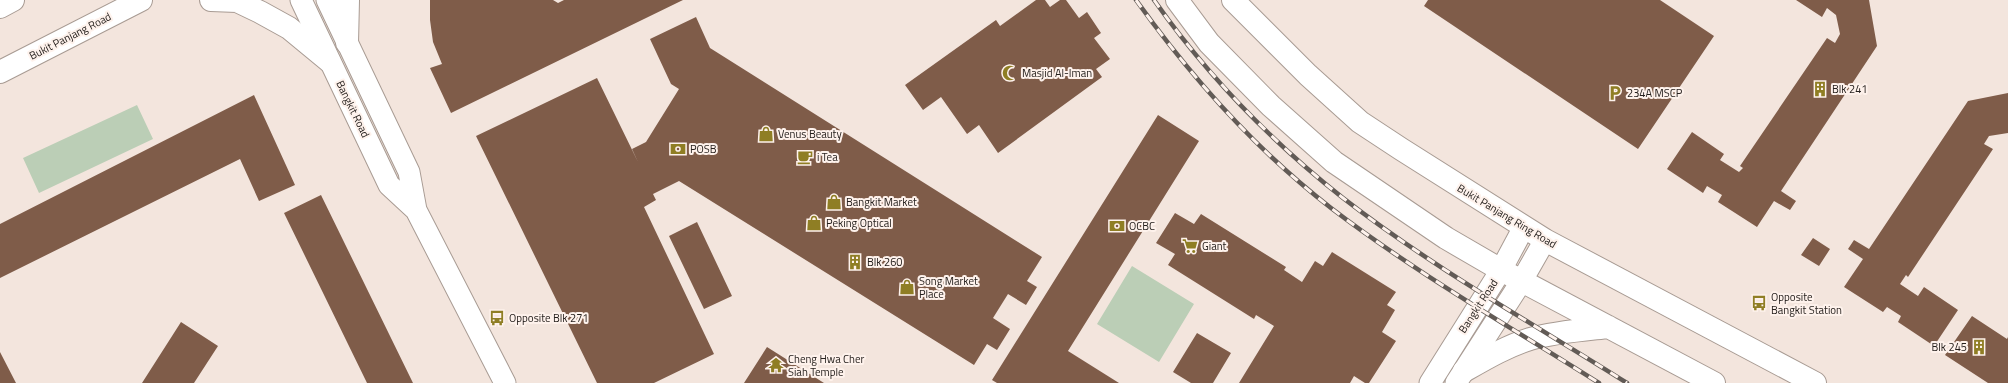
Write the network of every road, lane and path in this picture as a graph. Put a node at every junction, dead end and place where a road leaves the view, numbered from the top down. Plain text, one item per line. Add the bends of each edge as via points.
1 (14, 0) edge
2 (140, 0) edge
3 (211, 0) edge
4 (301, 0) edge
5 (326, 0) edge
6 (348, 0) edge
7 (1177, 0) edge
8 (1233, 0) edge
9 (0, 7) edge
10 (347, 43) junction
11 (330, 61) junction
12 (0, 72) edge
13 (416, 210) junction
14 (1524, 227) junction
15 (1545, 240) junction
16 (1501, 270) junction
17 (1522, 282) junction
18 (1609, 327) junction
19 (1460, 377) edge
20 (505, 383) edge
21 (1430, 383) edge
22 (1714, 383) edge
23 (1815, 383) edge

1 - 9 main road
2 - 12 main road, Bukit Panjang Road
3 - 11 main road via 237,1 260,12 289,28
4 - 11 street, Bangkit Road
5 - 10 street, Bangkit Road
6 - 10 main road
7 - 16 main road via 1209,43 1271,106 1334,162 1446,238
8 - 14 main road, Bukit Panjang Ring Road via 1308,75 1360,122
10 - 13 street, Bangkit Road via 409,172
11 - 13 street, Bangkit Road via 389,185
13 - 20 street, Bangkit Road
14 - 15 main road, Bukit Panjang Ring Road
14 - 16 street, Bangkit Road
15 - 17 street
15 - 23 main road, Bukit Panjang Ring Road
16 - 17 main road
16 - 21 street, Bangkit Road
17 - 18 main road
17 - 19 street
18 - 19 main road via 1530,339 1505,349
18 - 22 main road

